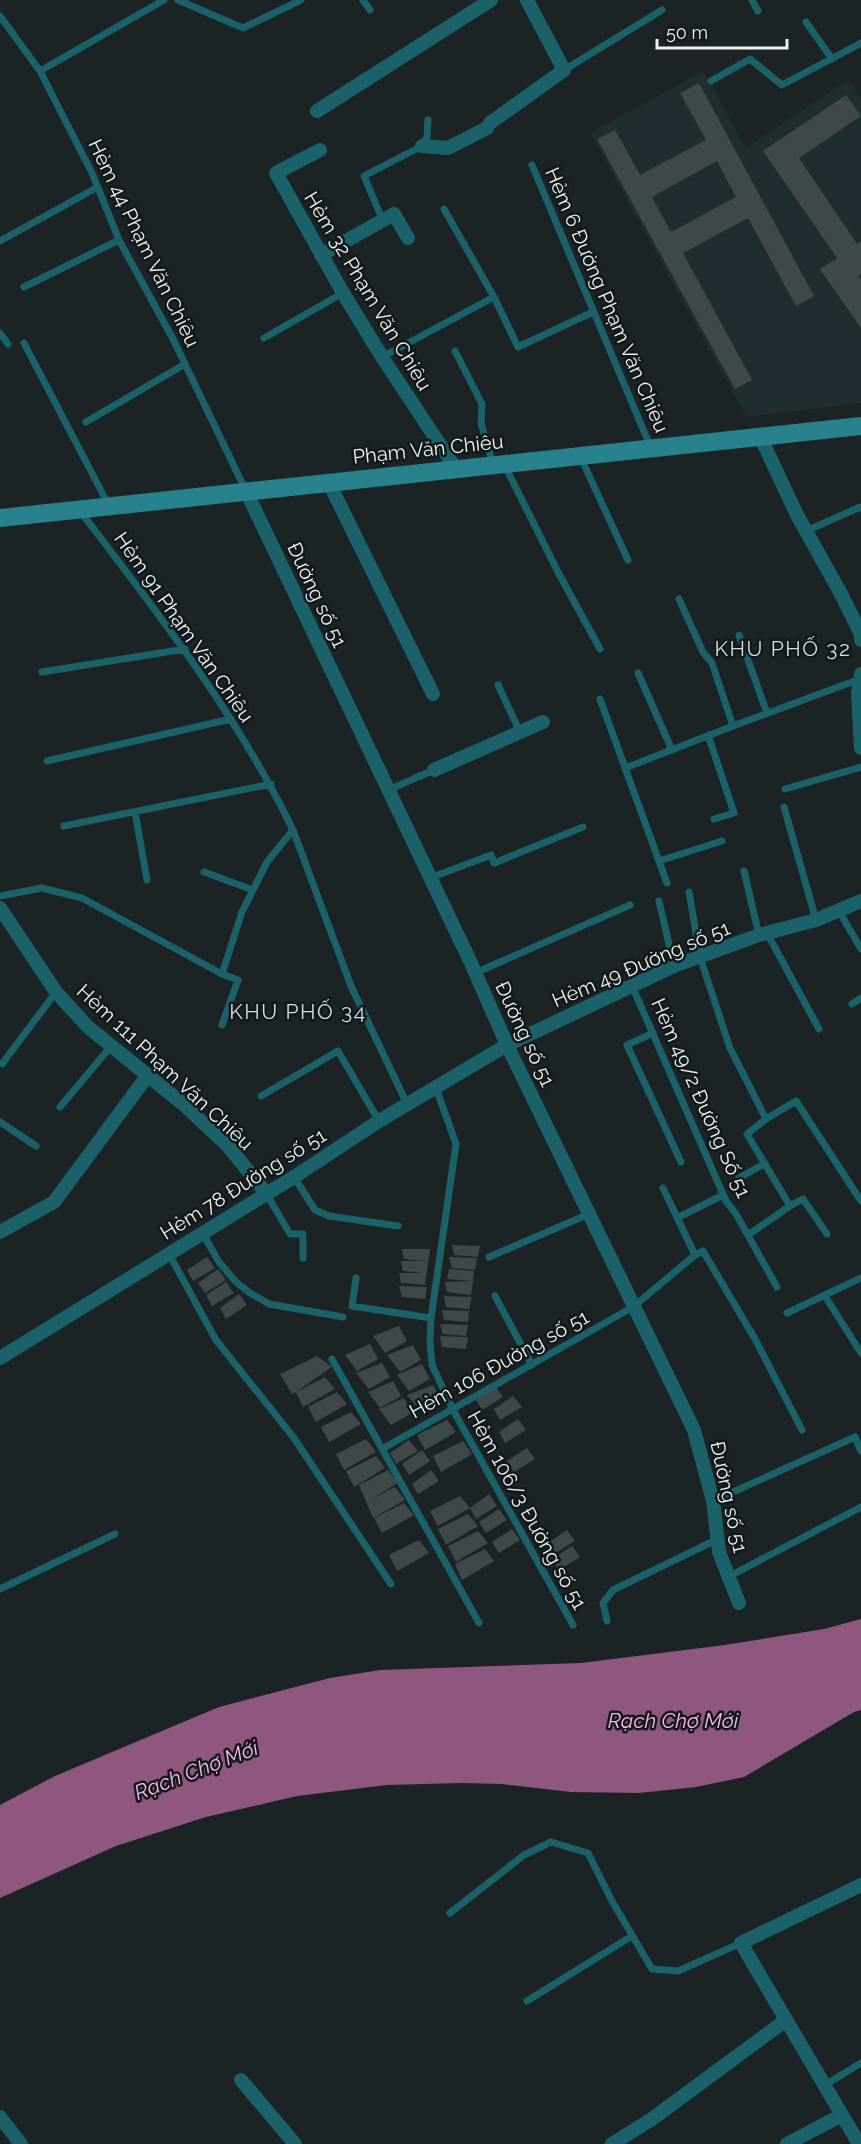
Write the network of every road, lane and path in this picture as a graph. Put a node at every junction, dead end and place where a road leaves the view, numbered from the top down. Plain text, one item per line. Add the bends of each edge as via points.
1 (164, 0) edge
2 (178, 0) edge
3 (301, 0) edge
4 (363, 0) edge
5 (491, 0) edge
6 (527, 0) edge
7 (752, 0) edge
8 (370, 10) dead end
9 (662, 10) dead end
10 (758, 11) dead end
11 (0, 16) edge
12 (806, 22) dead end
13 (861, 43) edge
14 (832, 58) junction
15 (564, 70) junction
16 (40, 71) junction
17 (711, 81) dead end
18 (317, 111) dead end
19 (428, 120) dead end
20 (422, 146) junction
21 (320, 150) dead end
22 (532, 165) dead end
23 (96, 188) junction
24 (444, 209) dead end
25 (383, 220) junction
26 (408, 238) dead end
27 (119, 240) junction
28 (0, 241) edge
29 (321, 255) junction
30 (24, 286) dead end
31 (343, 293) junction
32 (494, 297) junction
33 (593, 312) junction
34 (0, 333) edge
35 (264, 338) dead end
36 (24, 343) dead end
37 (8, 344) dead end
38 (455, 351) dead end
39 (382, 357) junction
40 (185, 364) junction
41 (86, 422) dead end
42 (861, 426) edge
43 (760, 436) junction
44 (651, 448) junction
45 (580, 456) junction
46 (498, 464) junction
47 (456, 469) junction
48 (329, 483) junction
49 (246, 491) junction
50 (109, 506) junction
51 (861, 508) edge
52 (79, 509) junction
53 (0, 518) edge
54 (806, 531) junction
55 (627, 560) dead end
56 (679, 599) dead end
57 (858, 622) edge
58 (740, 635) dead end
59 (861, 640) edge
60 (184, 648) junction
61 (600, 649) dead end
62 (42, 672) dead end
63 (638, 673) dead end
64 (861, 676) edge
65 (498, 685) dead end
66 (433, 694) dead end
67 (600, 699) dead end
68 (767, 713) junction
69 (231, 719) junction
70 (543, 722) dead end
71 (733, 726) junction
72 (519, 732) junction
73 (708, 735) junction
74 (861, 748) edge
75 (672, 750) junction
76 (47, 761) dead end
77 (861, 767) edge
78 (626, 768) junction
79 (434, 770) joint
80 (271, 784) junction
81 (785, 789) dead end
82 (388, 790) junction
83 (784, 807) dead end
84 (135, 812) junction
85 (714, 819) dead end
86 (64, 826) dead end
87 (583, 827) dead end
88 (293, 830) junction
89 (722, 841) dead end
90 (659, 861) junction
91 (744, 871) dead end
92 (204, 872) dead end
93 (430, 878) junction
94 (147, 880) dead end
95 (667, 883) dead end
96 (253, 890) junction
97 (689, 892) dead end
98 (0, 896) edge
99 (659, 901) dead end
100 (861, 902) edge
101 (630, 905) dead end
102 (0, 908) edge
103 (839, 911) junction
104 (816, 920) junction
105 (763, 934) junction
106 (861, 949) edge
107 (700, 957) junction
108 (674, 966) junction
109 (475, 973) junction
110 (222, 974) junction
111 (632, 986) junction
112 (56, 992) junction
113 (861, 998) edge
114 (852, 1004) dead end
115 (222, 1025) dead end
116 (819, 1029) dead end
117 (653, 1033) junction
118 (112, 1045) junction
119 (507, 1045) junction
120 (2, 1064) dead end
121 (148, 1075) junction
122 (436, 1088) junction
123 (261, 1096) dead end
124 (408, 1106) junction
125 (60, 1107) dead end
126 (766, 1119) junction
127 (0, 1122) edge
128 (379, 1122) junction
129 (36, 1146) dead end
130 (681, 1162) dead end
131 (764, 1164) junction
132 (294, 1177) junction
133 (739, 1178) dead end
134 (663, 1188) dead end
135 (266, 1193) junction
136 (723, 1195) junction
137 (861, 1201) edge
138 (790, 1206) junction
139 (589, 1214) junction
140 (677, 1218) junction
141 (398, 1226) dead end
142 (0, 1232) edge
143 (203, 1234) junction
144 (748, 1234) junction
145 (827, 1234) dead end
146 (168, 1254) junction
147 (695, 1256) junction
148 (489, 1257) dead end
149 (303, 1258) dead end
150 (356, 1278) dead end
151 (861, 1278) edge
152 (777, 1287) dead end
153 (495, 1296) dead end
154 (825, 1296) junction
155 (633, 1307) junction
156 (787, 1313) dead end
157 (343, 1317) dead end
158 (431, 1318) junction
159 (861, 1353) edge
160 (0, 1358) edge
161 (332, 1359) dead end
162 (532, 1365) junction
163 (453, 1410) junction
164 (802, 1430) dead end
165 (382, 1449) junction
166 (861, 1451) edge
167 (713, 1501) junction
168 (861, 1507) edge
169 (115, 1534) dead end
170 (718, 1539) junction
171 (728, 1576) junction
172 (391, 1584) dead end
173 (0, 1589) edge
174 (739, 1603) dead end
175 (607, 1621) dead end
176 (479, 1623) dead end
177 (573, 1625) dead end
178 (861, 1885) edge
179 (450, 1913) dead end
180 (632, 1935) junction
181 (741, 1943) junction
182 (527, 2001) dead end
183 (786, 2020) junction
184 (861, 2063) edge
185 (241, 2080) dead end
186 (825, 2085) junction
187 (842, 2115) junction
188 (0, 2117) edge
189 (21, 2144) edge
190 (295, 2144) edge
191 (612, 2144) edge
192 (787, 2144) edge
193 (859, 2144) edge

1 - 16 lane
2 - 3 lane via 243,27
4 - 8 lane
5 - 18 street
6 - 15 street
7 - 10 lane
9 - 15 lane
11 - 16 lane, Hẻm 44 Phạm Văn Chiêu
12 - 14 lane
13 - 14 lane
14 - 17 lane via 782,85 750,58
15 - 20 street via 488,126 448,148
16 - 23 lane, Hẻm 44 Phạm Văn Chiêu
19 - 20 lane
20 - 25 lane via 364,176
21 - 29 street, Hẻm 32 Phạm Văn Chiêu via 276,173
22 - 33 lane, Hẻm 6 Đường Phạm Văn Chiêu
23 - 27 lane, Hẻm 44 Phạm Văn Chiêu
23 - 28 lane
24 - 32 lane
25 - 26 street via 394,214
25 - 29 street
27 - 30 lane
27 - 40 lane, Hẻm 44 Phạm Văn Chiêu
29 - 31 street, Hẻm 32 Phạm Văn Chiêu
31 - 35 lane
31 - 39 street, Hẻm 32 Phạm Văn Chiêu
32 - 33 lane via 518,347
32 - 39 lane
33 - 44 lane, Hẻm 6 Đường Phạm Văn Chiêu
34 - 37 lane
36 - 50 lane
38 - 46 lane via 482,404 480,423
39 - 47 street, Hẻm 32 Phạm Văn Chiêu
40 - 41 lane
40 - 49 lane, Hẻm 44 Phạm Văn Chiêu
42 - 43 main road, Phạm Văn Chiêu
43 - 44 main road, Phạm Văn Chiêu
43 - 54 street
44 - 45 main road, Phạm Văn Chiêu
45 - 46 main road, Phạm Văn Chiêu
45 - 55 lane
46 - 47 main road, Phạm Văn Chiêu
46 - 61 lane
47 - 48 main road, Phạm Văn Chiêu
48 - 49 main road, Phạm Văn Chiêu
48 - 66 street
49 - 50 main road, Phạm Văn Chiêu
49 - 82 street, Đường số 51
50 - 52 main road, Phạm Văn Chiêu
51 - 54 lane
52 - 53 main road, Phạm Văn Chiêu
52 - 60 lane, Hẻm 91 Phạm Văn Chiêu
54 - 57 street
56 - 71 lane via 712,663
57 - 59 street
58 - 68 lane
60 - 62 lane
60 - 69 lane, Hẻm 91 Phạm Văn Chiêu
63 - 75 lane
64 - 68 lane
64 - 74 street
65 - 72 lane
67 - 78 lane
68 - 71 lane
69 - 76 lane
69 - 80 lane, Hẻm 91 Phạm Văn Chiêu
70 - 72 street
71 - 73 lane
72 - 79 street
73 - 75 lane
73 - 85 lane via 734,813
75 - 78 lane
77 - 81 lane
78 - 90 lane
79 - 82 lane
80 - 84 lane
80 - 88 lane, Hẻm 91 Phạm Văn Chiêu
82 - 93 street, Đường số 51
83 - 104 lane
84 - 86 lane
84 - 94 lane
87 - 93 lane via 494,863 491,855
88 - 96 lane via 267,861
88 - 124 lane, Hẻm 91 Phạm Văn Chiêu via 351,986
89 - 90 lane
90 - 95 lane
91 - 105 lane
92 - 96 lane
93 - 109 street, Đường số 51
96 - 110 lane
97 - 107 lane
98 - 110 lane via 42,888 82,898
99 - 108 lane
100 - 103 street, Hẻm 49 Đường số 51
101 - 109 lane
102 - 112 street, Hẻm 111 Phạm Văn Chiêu
103 - 104 street, Hẻm 49 Đường số 51
103 - 106 lane
104 - 105 street, Hẻm 49 Đường số 51
105 - 107 street, Hẻm 49 Đường số 51
105 - 116 lane
107 - 108 street, Hẻm 49 Đường số 51
107 - 126 lane via 730,1048
108 - 111 street, Hẻm 49 Đường số 51
109 - 119 street, Đường số 51
110 - 115 lane via 238,980
111 - 117 lane, Hẻm 49/2 Đường Số 51
111 - 119 street, Hẻm 49 Đường số 51
112 - 118 street, Hẻm 111 Phạm Văn Chiêu via 88,1027
112 - 120 lane
113 - 114 lane
117 - 130 lane via 627,1045
117 - 136 lane, Hẻm 49/2 Đường Số 51
118 - 121 street, Hẻm 111 Phạm Văn Chiêu
118 - 125 lane
119 - 122 street, Hẻm 78 Đường số 51
119 - 139 street, Đường số 51
121 - 135 street, Hẻm 111 Phạm Văn Chiêu via 228,1146
121 - 142 street via 54,1202
122 - 124 street, Hẻm 78 Đường số 51
122 - 158 lane, Hẻm 106/3 Đường số 51 via 456,1144
123 - 128 lane via 338,1051
124 - 128 street, Hẻm 78 Đường số 51
126 - 131 lane via 747,1134
126 - 137 lane via 796,1101
127 - 129 lane
128 - 132 street, Hẻm 78 Đường số 51
131 - 133 lane
131 - 138 lane
132 - 135 street, Hẻm 78 Đường số 51
132 - 141 lane via 315,1210 329,1216
134 - 140 lane
135 - 143 street, Hẻm 78 Đường số 51
135 - 149 lane via 290,1234 303,1234
136 - 140 lane
136 - 144 lane, Hẻm 49/2 Đường Số 51
138 - 144 lane
138 - 145 lane via 803,1199
139 - 148 lane
139 - 155 street, Đường số 51
140 - 147 lane
143 - 146 street, Hẻm 78 Đường số 51
143 - 157 lane via 219,1262 250,1293 269,1304
144 - 152 lane, Hẻm 49/2 Đường Số 51
146 - 160 street, Hẻm 78 Đường số 51
146 - 172 lane via 216,1340 294,1438
147 - 155 lane, Hẻm 106 Đường số 51
147 - 164 lane via 703,1251
150 - 158 lane via 352,1306
151 - 154 lane
153 - 162 lane
154 - 156 lane
154 - 159 lane
155 - 162 lane, Hẻm 106 Đường số 51
155 - 167 street, Đường số 51 via 694,1430
158 - 163 lane, Hẻm 106/3 Đường số 51 via 432,1365
161 - 165 lane
162 - 163 lane, Hẻm 106 Đường số 51
163 - 165 lane, Hẻm 106 Đường số 51
163 - 177 lane, Hẻm 106/3 Đường số 51
165 - 176 lane
166 - 167 lane via 855,1437
167 - 170 street, Đường số 51
168 - 171 lane
169 - 173 lane
170 - 171 street, Đường số 51
170 - 175 lane via 613,1590 603,1603
171 - 174 street, Đường số 51
178 - 181 street
179 - 180 lane via 524,1855 551,1842 588,1853
180 - 181 lane via 652,1969 678,1971
180 - 182 lane
181 - 183 street
183 - 186 street
183 - 191 street
184 - 186 lane
185 - 190 street
186 - 187 street
187 - 192 street
187 - 193 street
188 - 189 street

